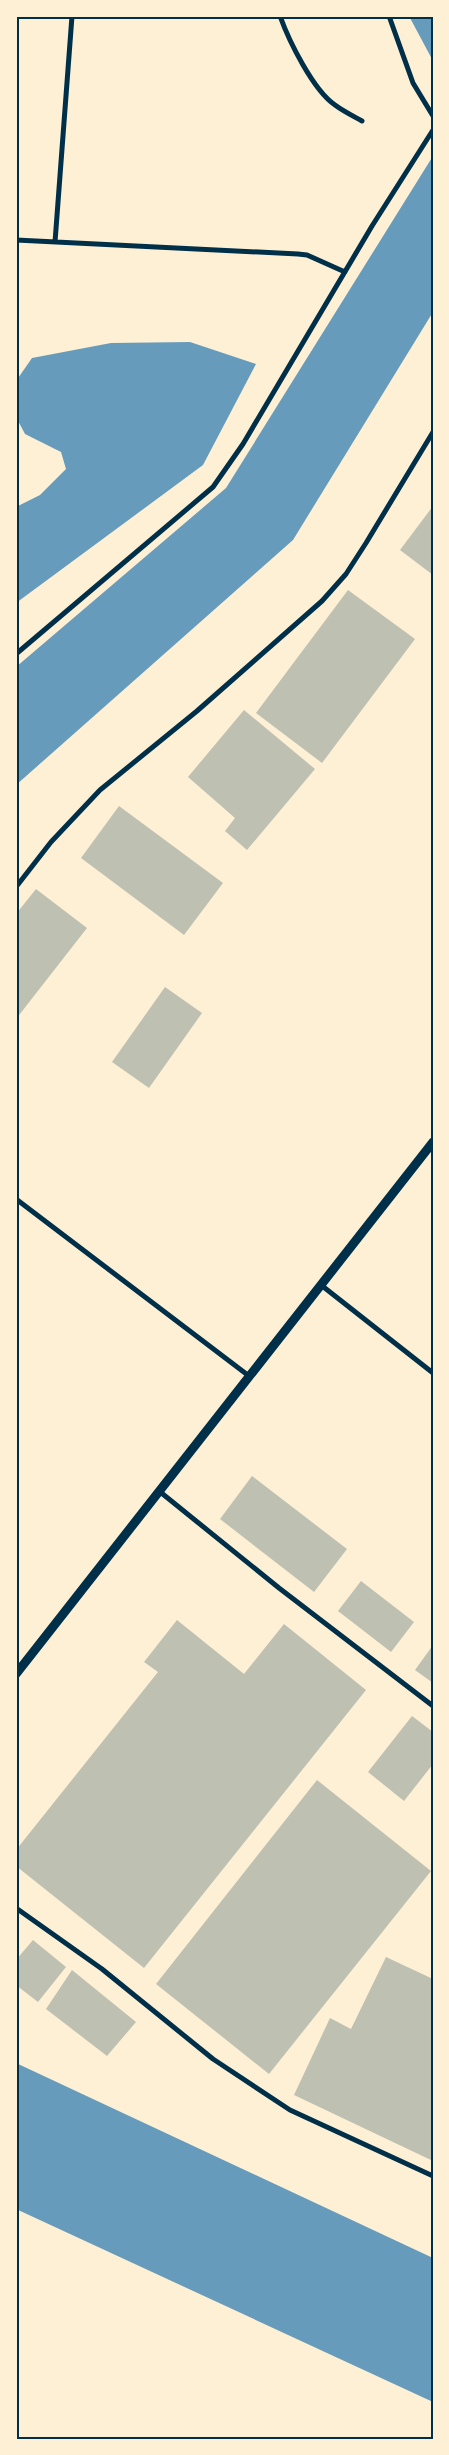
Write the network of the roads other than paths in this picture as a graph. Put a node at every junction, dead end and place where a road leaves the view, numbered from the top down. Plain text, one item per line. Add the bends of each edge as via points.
1 (72, 16) edge
2 (280, 16) edge
3 (389, 16) edge
4 (433, 116) edge
5 (362, 121) dead end
6 (433, 130) edge
7 (16, 240) edge
8 (55, 242) junction
9 (345, 272) junction
10 (433, 432) edge
11 (16, 654) edge
12 (16, 886) edge
13 (433, 1142) edge
14 (16, 1199) edge
15 (321, 1285) junction
16 (433, 1373) edge
17 (249, 1376) junction
18 (158, 1491) junction
19 (16, 1674) edge
20 (433, 1706) edge
21 (16, 1908) edge
22 (433, 2176) edge

1 - 8 street
2 - 5 street via 318,88 334,105
3 - 4 street via 413,83
6 - 9 street
7 - 8 street
8 - 9 street via 298,254
9 - 11 street via 243,444 213,487
10 - 12 street via 346,574 197,711 100,790 51,842
13 - 15 street
14 - 17 street
15 - 16 street
15 - 17 street
17 - 18 street
18 - 19 street
18 - 20 street
21 - 22 street via 102,1969 213,2059 290,2110

